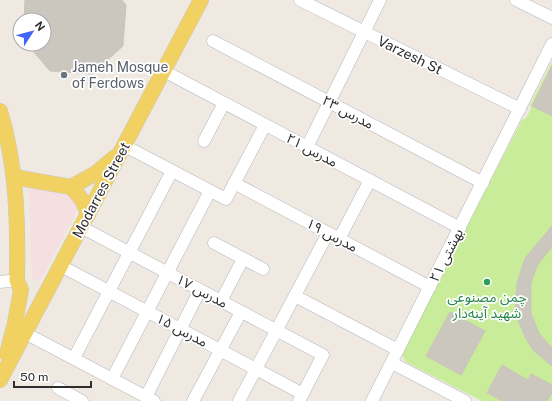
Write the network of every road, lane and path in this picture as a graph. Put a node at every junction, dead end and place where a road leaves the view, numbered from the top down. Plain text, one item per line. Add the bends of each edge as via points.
1 (201, 0) edge
2 (300, 0) edge
3 (380, 0) edge
4 (516, 0) edge
5 (552, 18) edge
6 (364, 32) junction
7 (213, 41) dead end
8 (552, 44) edge
9 (164, 71) junction
10 (329, 102) junction
11 (224, 103) junction
12 (520, 109) junction
13 (0, 112) edge
14 (265, 125) junction
15 (204, 141) dead end
16 (125, 146) junction
17 (307, 147) junction
18 (172, 171) junction
19 (14, 177) junction
20 (370, 180) junction
21 (234, 183) junction
22 (483, 183) junction
23 (71, 187) junction
24 (210, 191) junction
25 (85, 221) junction
26 (460, 228) junction
27 (328, 233) junction
28 (339, 239) junction
29 (214, 243) dead end
30 (129, 253) junction
31 (243, 259) junction
32 (61, 266) junction
33 (263, 269) dead end
34 (167, 273) junction
35 (17, 280) junction
36 (0, 282) edge
37 (430, 287) junction
38 (200, 290) junction
39 (109, 292) junction
40 (295, 296) junction
41 (221, 301) junction
42 (147, 312) junction
43 (241, 312) junction
44 (180, 330) junction
45 (276, 331) junction
46 (25, 333) junction
47 (0, 344) edge
48 (398, 350) junction
49 (220, 351) junction
50 (74, 358) junction
51 (392, 363) junction
52 (256, 370) junction
53 (112, 378) junction
54 (0, 379) edge
55 (58, 388) dead end
56 (301, 398) edge
57 (151, 400) edge
58 (82, 401) edge
59 (193, 401) edge
60 (239, 401) edge
61 (372, 401) edge
62 (465, 401) edge

1 - 9 main road, Modarres Street
2 - 6 street, Varzesh St
3 - 6 street
4 - 5 street
6 - 10 street
6 - 12 street, Varzesh St
7 - 10 street, مدرس ۲۳
8 - 12 street, بهشتی ۲۱
9 - 11 street, مدرس ۲۱
9 - 16 main road, Modarres Street
10 - 17 street
10 - 22 street, مدرس ۲۳
11 - 14 street, مدرس ۲۱
11 - 15 street
12 - 22 street, بهشتی ۲۱
13 - 19 main road
14 - 17 street, مدرس ۲۱
14 - 21 street
16 - 18 street
16 - 23 main road via 105,167
16 - 25 main road, Modarres Street
17 - 20 street, مدرس ۲۱
18 - 24 street
18 - 30 street
19 - 23 main road
19 - 35 main road via 17,205
20 - 26 street, مدرس ۲۱
20 - 28 street
21 - 24 street via 226,199
21 - 27 street, مدرس ۱۹
22 - 26 street, بهشتی ۲۱
23 - 25 main road via 86,204
24 - 34 street
25 - 30 street, مدرس ۱۷
25 - 32 main road, Modarres Street
26 - 37 street, بهشتی ۲۱
27 - 28 street, مدرس ۱۹
27 - 40 street
28 - 37 street, مدرس ۱۹
29 - 31 street
30 - 34 street, مدرس ۱۷
30 - 39 street
31 - 33 street
31 - 41 street
32 - 39 street, مدرس ۱۵
32 - 46 main road, Modarres Street
34 - 38 street, مدرس ۱۷
34 - 42 street
35 - 36 street
35 - 47 main road via 11,289
35 - 54 main road via 21,290
37 - 48 street, بهشتی ۲۱
38 - 41 street, مدرس ۱۷
38 - 44 street
39 - 42 street, مدرس ۱۵
39 - 50 street
40 - 45 street
40 - 48 street
41 - 43 street, مدرس ۱۷
42 - 44 street, مدرس ۱۵
42 - 53 street
43 - 45 street, مدرس ۱۷
43 - 49 street
44 - 49 street, مدرس ۱۵
44 - 57 street
45 - 52 street
45 - 56 street, مدرس ۱۷ via 323,355
46 - 50 street
46 - 54 main road, Modarres Street
48 - 51 street, بهشتی ۲۱
49 - 52 street, مدرس ۱۵
49 - 59 street
50 - 53 street
51 - 61 street, بهشتی ۲۱
51 - 62 street
52 - 56 street, مدرس ۱۵
52 - 60 street
53 - 57 street
55 - 58 street

